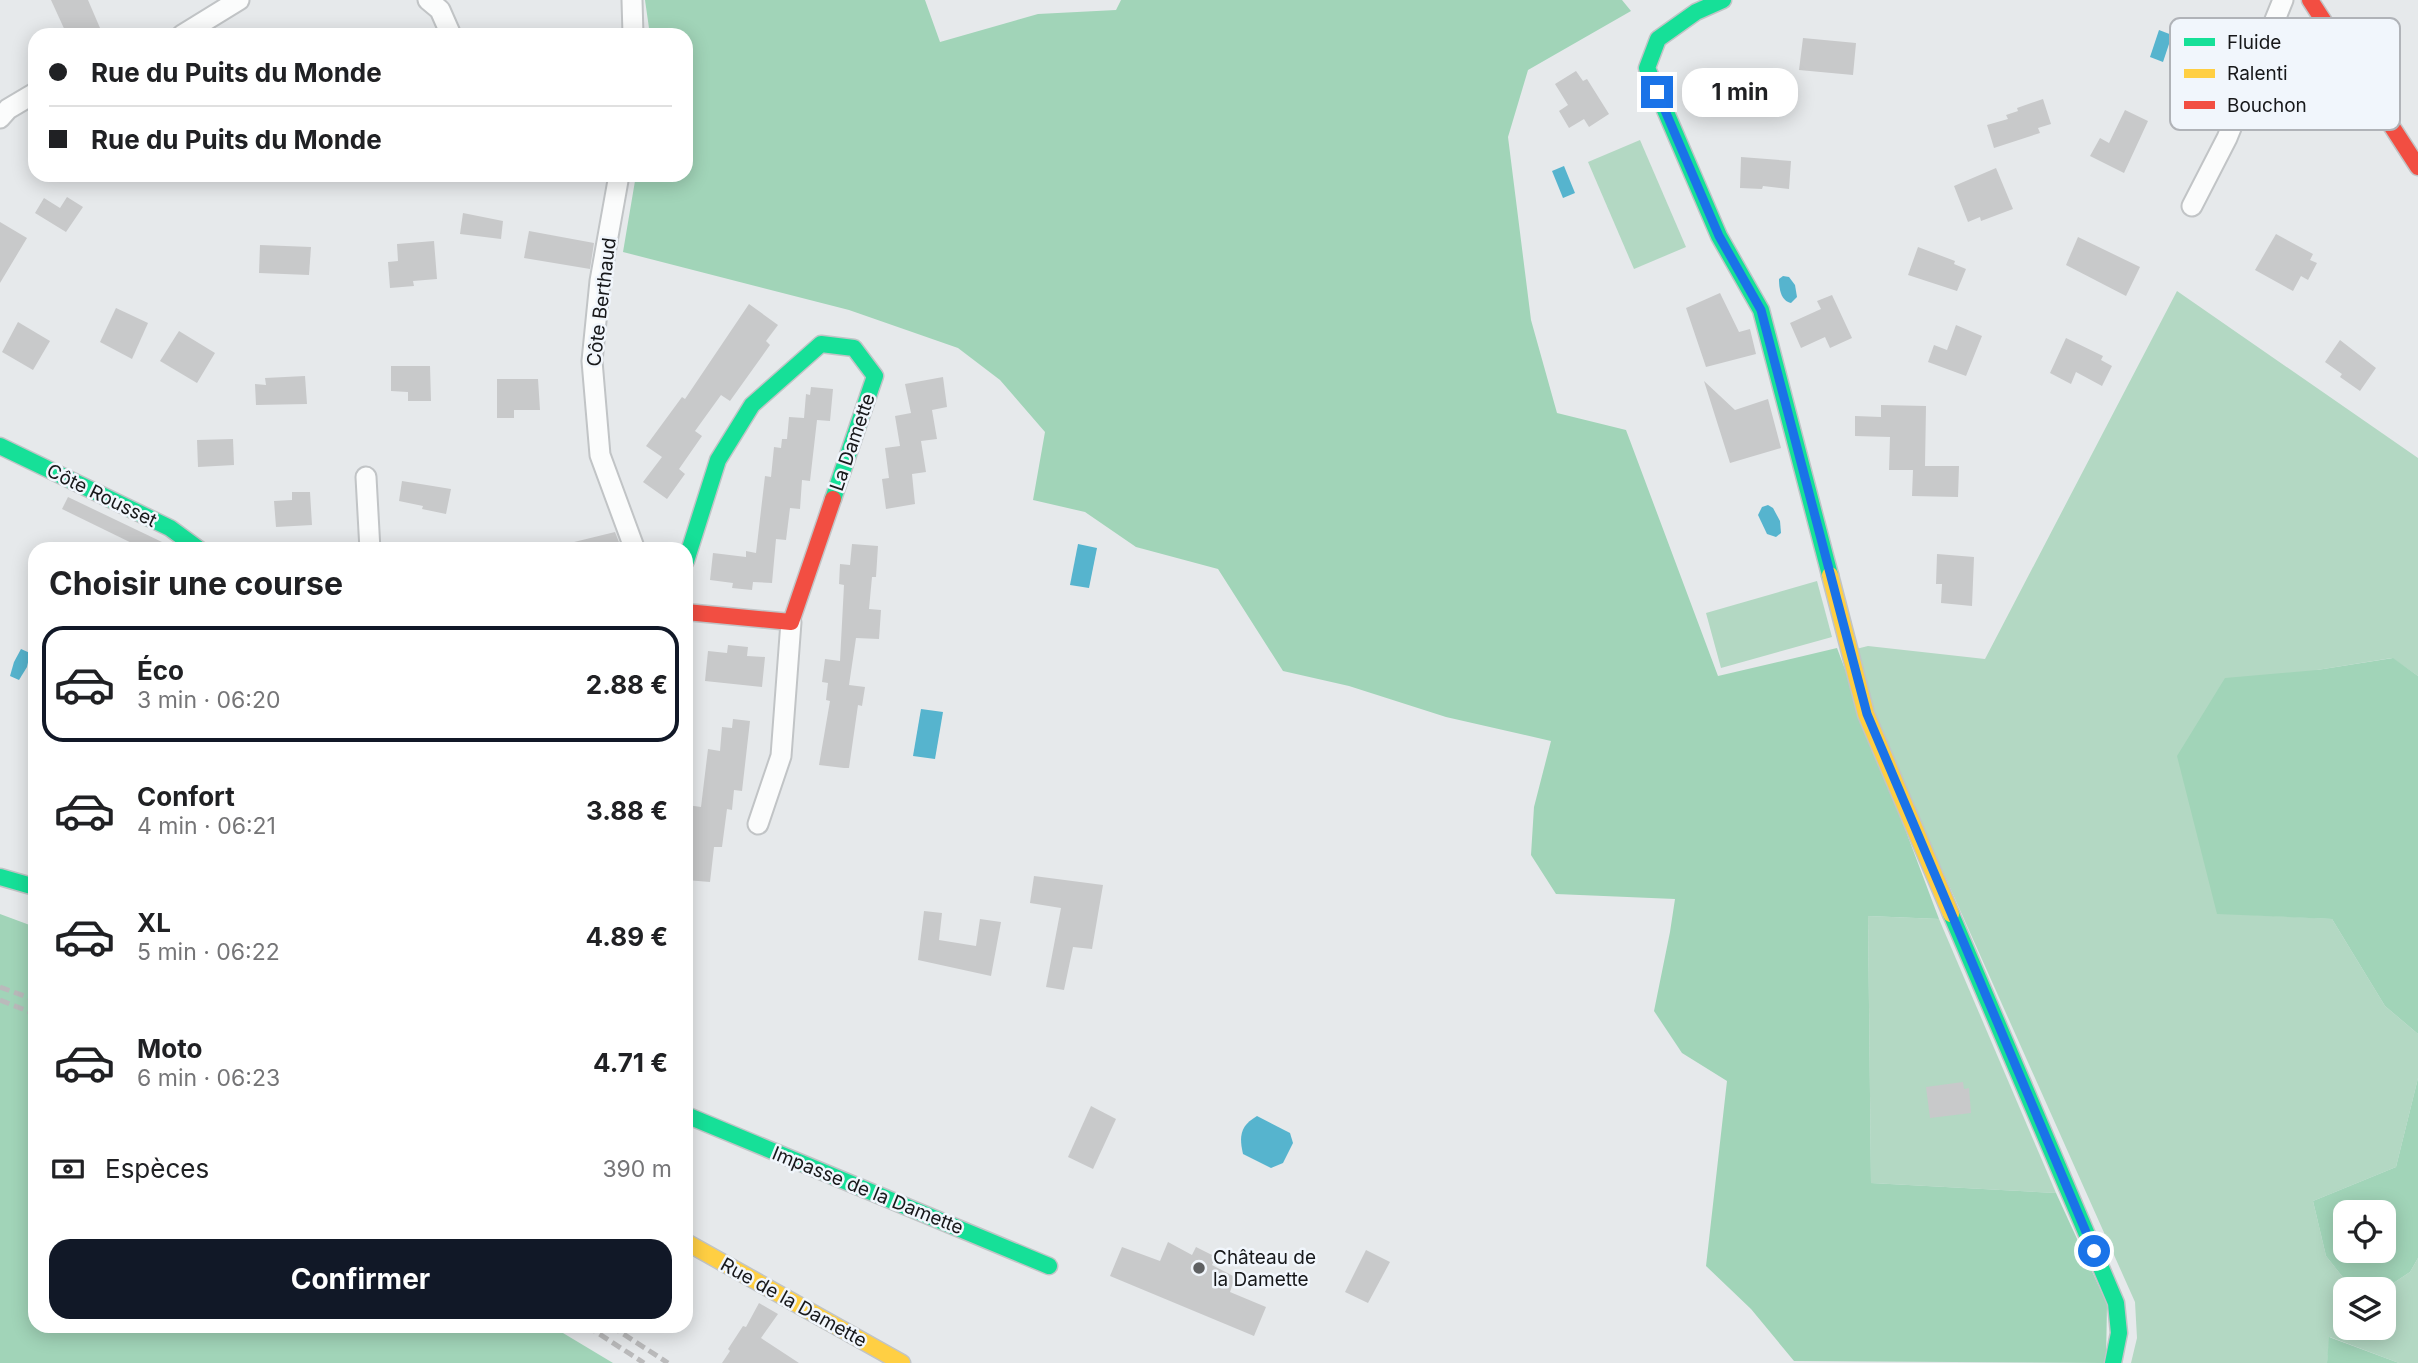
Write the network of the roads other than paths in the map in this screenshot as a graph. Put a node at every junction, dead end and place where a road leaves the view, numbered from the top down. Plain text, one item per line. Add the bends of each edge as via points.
1 (239, 0) edge
2 (428, 0) edge
3 (632, 0) edge
4 (1723, 0) edge
5 (2283, 0) edge
6 (2310, 0) edge
7 (2276, 18) edge
8 (2321, 18) edge
9 (193, 28) edge
10 (448, 28) edge
11 (633, 28) edge
12 (28, 97) edge
13 (0, 118) edge
14 (2230, 130) edge
15 (2393, 130) edge
16 (2418, 167) edge
17 (618, 182) edge
18 (2192, 206) dead end
19 (0, 446) edge
20 (366, 477) dead end
21 (189, 542) edge
22 (370, 542) edge
23 (632, 542) edge
24 (692, 542) edge
25 (693, 613) edge
26 (791, 622) junction
27 (758, 824) dead end
28 (0, 877) edge
29 (28, 885) edge
30 (693, 1118) edge
31 (693, 1246) edge
32 (1049, 1266) dead end
33 (902, 1363) edge
34 (2113, 1363) edge

1 - 9 street
2 - 10 street via 440,10
3 - 11 street
4 - 34 street via 1696,12 1658,39 1647,68 1719,236 1761,310 1867,714 2116,1303 2119,1333
5 - 7 street
6 - 8 street
12 - 13 street
14 - 18 street
15 - 16 street
17 - 23 street, Côte Berthaud via 592,361 600,455
19 - 21 street, Côte Rousset via 170,528
20 - 22 street
24 - 26 street, La Damette via 719,460 752,405 821,344 854,348 875,376
25 - 26 street
26 - 27 street, La Damette via 781,756
28 - 29 street
30 - 32 street, Impasse de la Damette
31 - 33 street, Rue de la Damette

